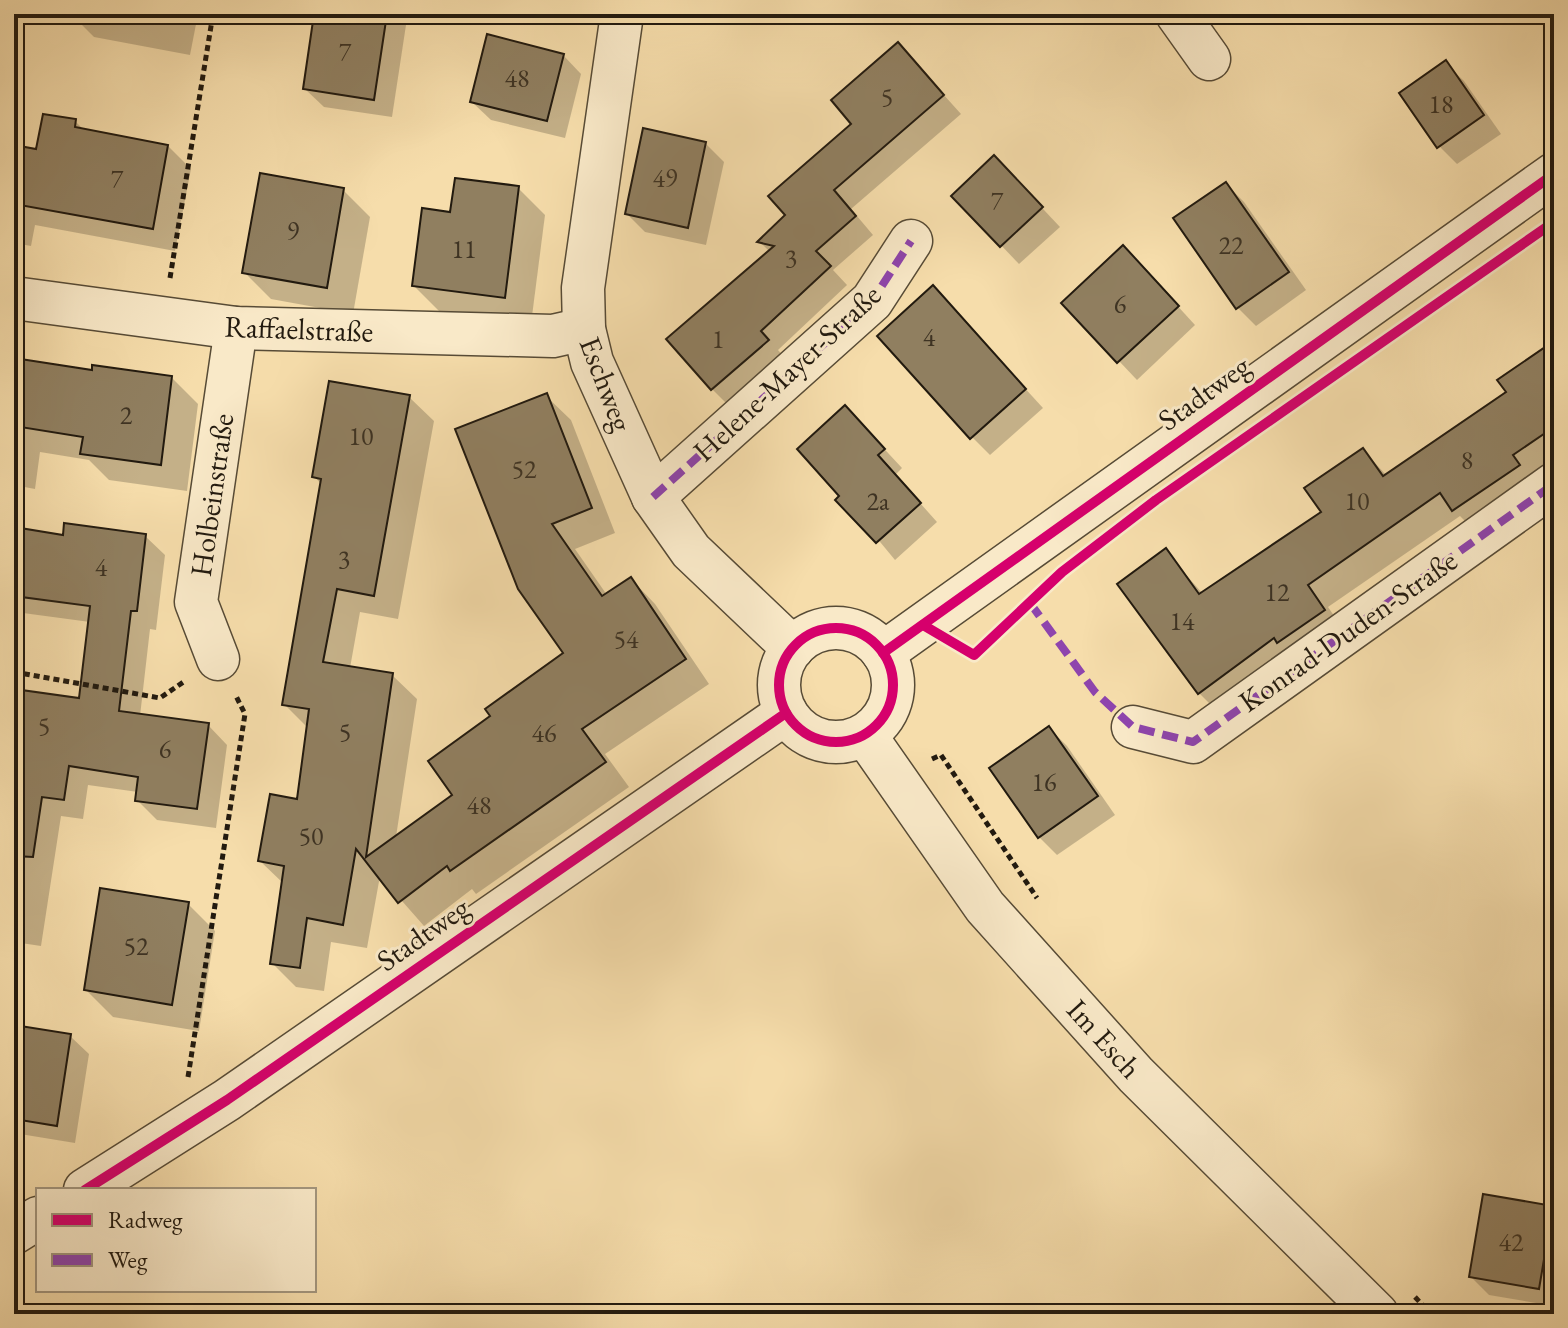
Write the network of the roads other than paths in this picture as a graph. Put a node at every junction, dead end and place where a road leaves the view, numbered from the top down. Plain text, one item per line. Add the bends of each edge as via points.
1 (622, 14) edge
2 (1177, 14) edge
3 (1209, 59) dead end
4 (1554, 174) edge
5 (911, 241) dead end
6 (14, 298) edge
7 (236, 328) junction
8 (584, 329) junction
9 (1554, 484) edge
10 (653, 497) junction
11 (793, 648) junction
12 (883, 653) junction
13 (218, 659) road end
14 (786, 713) junction
15 (1133, 727) dead end
16 (865, 735) junction
17 (88, 1188) edge
18 (36, 1219) edge
19 (14, 1233) edge
20 (1394, 1303) edge

1 - 8 street, Eschweg via 583,288
2 - 3 street
4 - 12 street, Stadtweg
5 - 10 street, Helene-Mayer-Straße via 872,301
6 - 7 street, Raffaelstraße
7 - 8 street, Raffaelstraße via 553,336
7 - 13 street, Holbeinstraße via 196,602
8 - 10 street, Eschweg via 592,362
9 - 15 street, Konrad-Duden-Straße via 1193,742
10 - 11 street, Eschweg via 691,551
11 - 12 street via 807,636 840,628 872,640
11 - 14 street via 779,679
12 - 16 street via 893,689 879,723
14 - 16 street via 797,727 830,742
14 - 17 street, Stadtweg via 180,1132
16 - 20 street, Im Esch via 995,918 1136,1075
18 - 19 street

